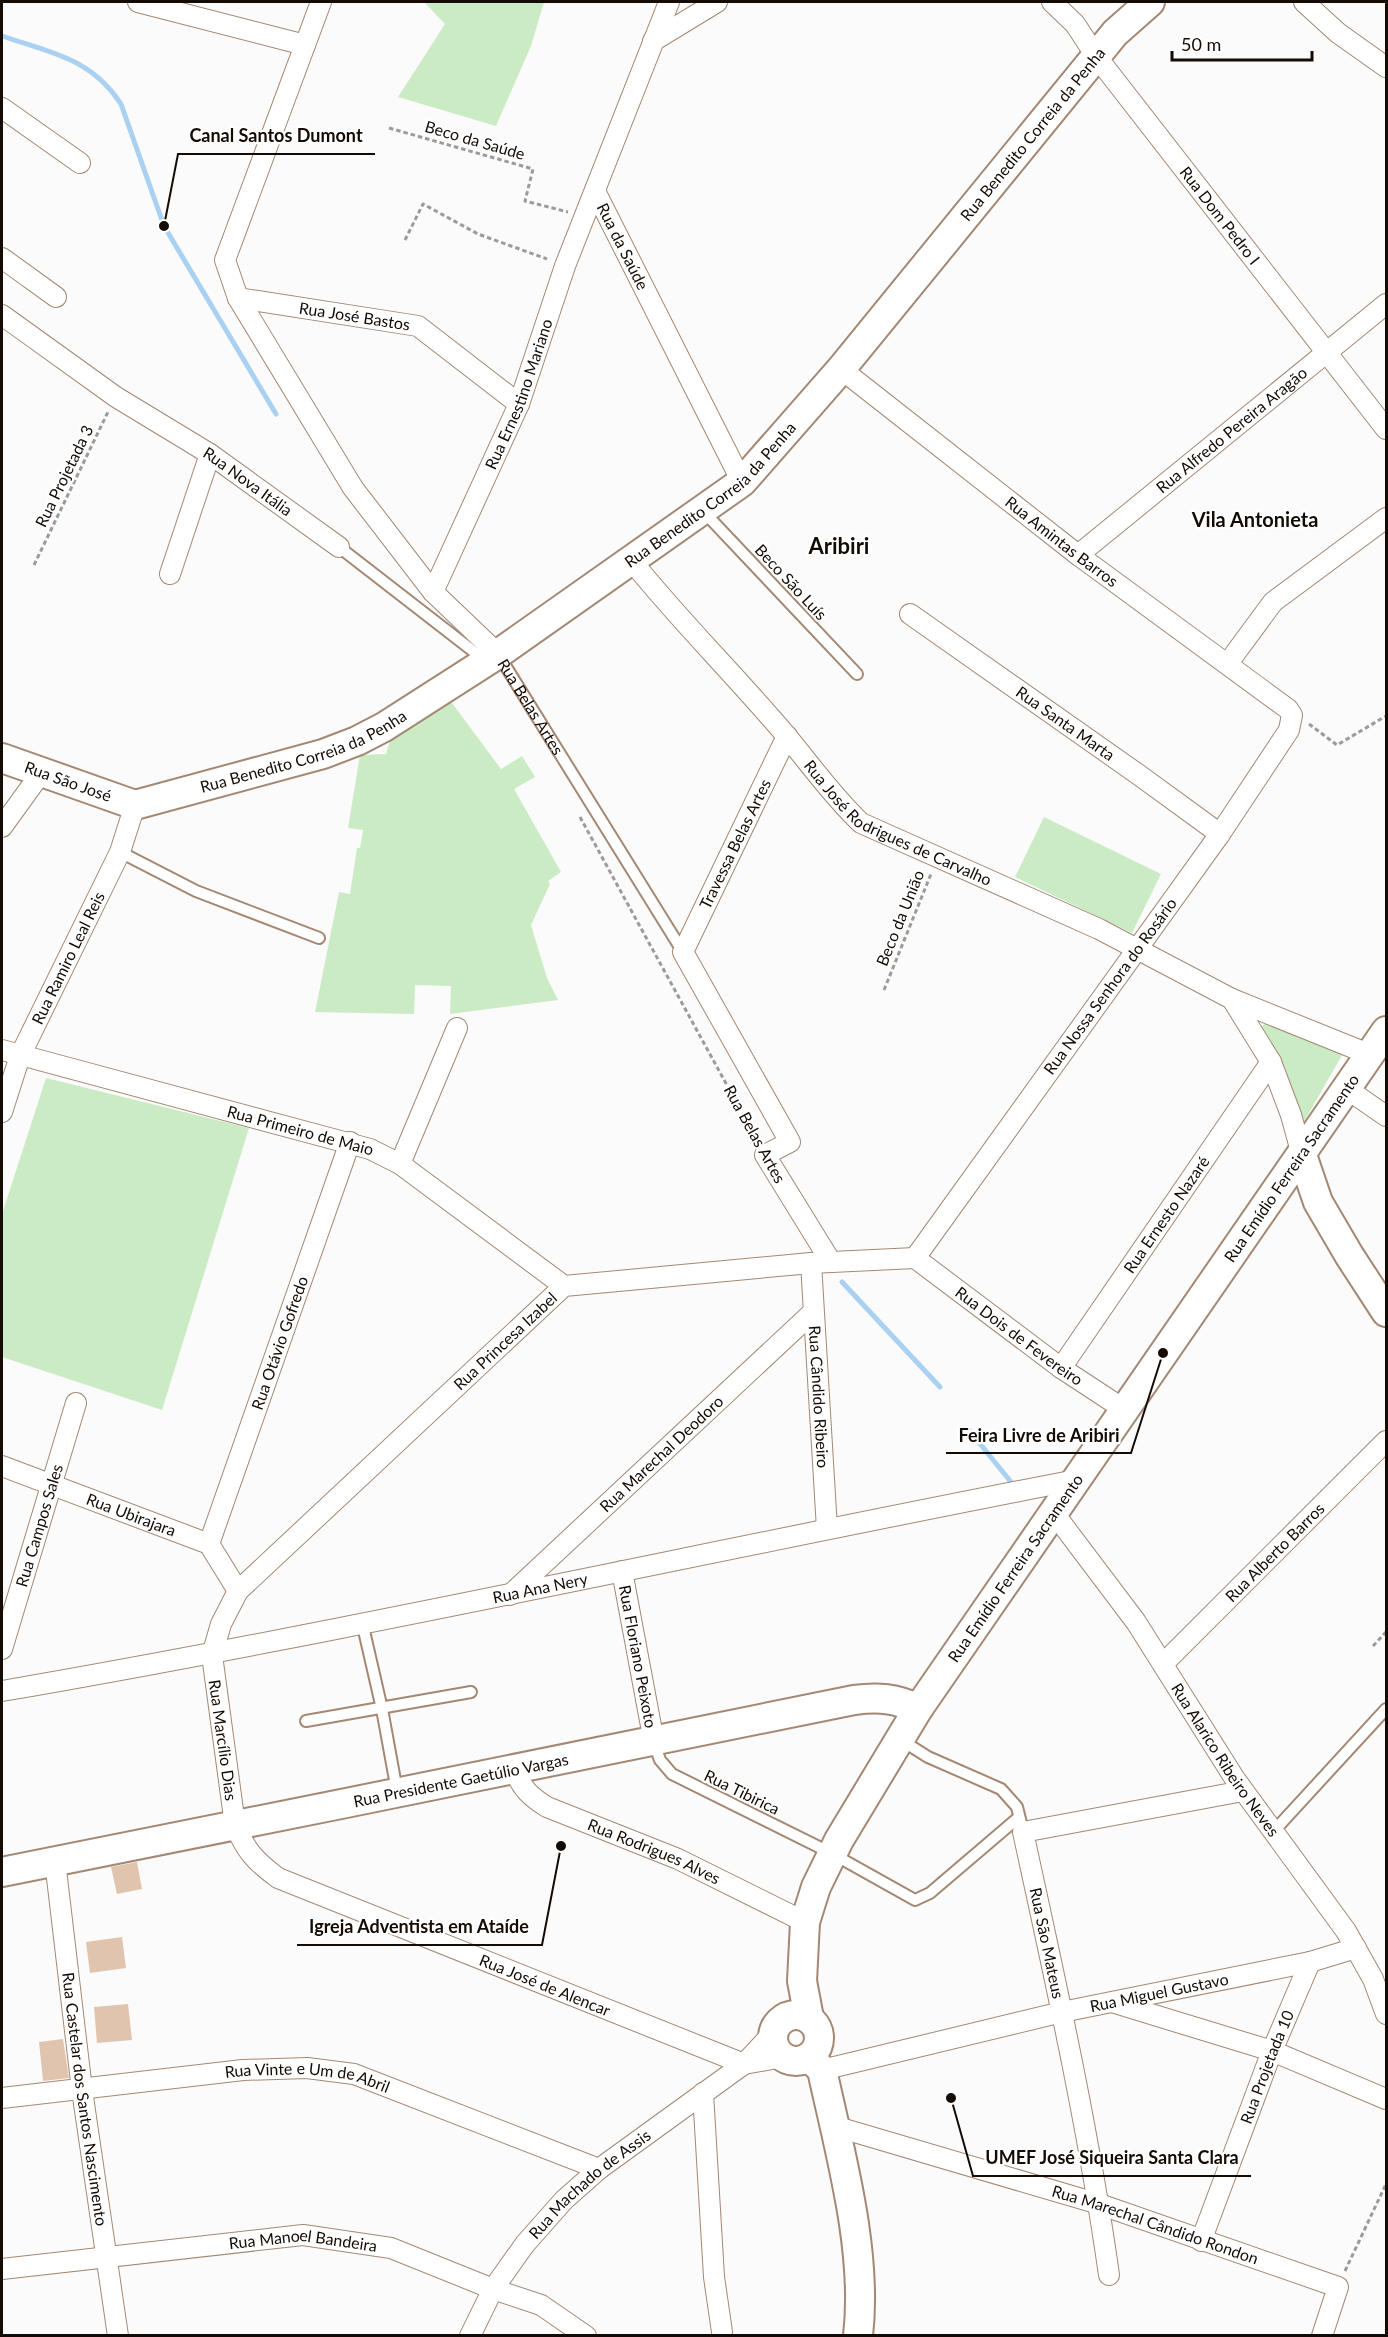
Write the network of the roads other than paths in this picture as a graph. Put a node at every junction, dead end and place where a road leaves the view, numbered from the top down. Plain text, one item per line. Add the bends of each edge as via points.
1 (141, 2) edge
2 (321, 2) edge
3 (669, 2) edge
4 (717, 2) edge
5 (1052, 2) edge
6 (1150, 2) edge
7 (1304, 2) edge
8 (653, 40) junction
9 (305, 45) junction
10 (1096, 56) junction
11 (1386, 67) edge
12 (2, 108) edge
13 (80, 163) dead end
14 (595, 191) junction
15 (2, 258) edge
16 (56, 297) dead end
17 (238, 298) junction
18 (1386, 304) edge
19 (2, 315) edge
20 (1328, 354) junction
21 (841, 369) junction
22 (519, 404) junction
23 (1386, 429) edge
24 (210, 453) junction
25 (742, 482) junction
26 (703, 511) junction
27 (1386, 518) edge
28 (339, 547) joint
29 (1078, 555) junction
30 (631, 560) junction
31 (170, 574) dead end
32 (433, 592) junction
33 (910, 614) dead end
34 (492, 657) junction
35 (1228, 663) junction
36 (857, 674) dead end
37 (1288, 709) joint
38 (787, 736) junction
39 (2, 758) edge
40 (41, 773) junction
41 (135, 805) junction
42 (2, 827) edge
43 (1220, 834) junction
44 (120, 852) junction
45 (319, 938) dead end
46 (1137, 948) junction
47 (683, 952) junction
48 (1232, 999) junction
49 (1274, 1014) junction
50 (457, 1028) dead end
51 (1386, 1031) edge
52 (1256, 1036) junction
53 (11, 1053) edge
54 (1371, 1055) junction
55 (1271, 1062) junction
56 (1347, 1089) junction
57 (2, 1112) edge
58 (1386, 1116) edge
59 (350, 1142) junction
60 (1302, 1155) junction
61 (400, 1164) junction
62 (915, 1258) junction
63 (831, 1262) junction
64 (811, 1263) junction
65 (564, 1286) junction
66 (1386, 1312) edge
67 (812, 1313) junction
68 (1061, 1368) junction
69 (76, 1403) dead end
70 (1125, 1410) junction
71 (1386, 1441) edge
72 (2, 1466) edge
73 (1076, 1480) junction
74 (51, 1484) junction
75 (1053, 1512) junction
76 (826, 1530) junction
77 (209, 1544) junction
78 (622, 1571) junction
79 (238, 1591) junction
80 (510, 1595) junction
81 (362, 1622) junction
82 (2, 1649) edge
83 (212, 1655) junction
84 (1162, 1664) junction
85 (2, 1690) edge
86 (471, 1692) dead end
87 (1386, 1708) edge
88 (382, 1709) junction
89 (918, 1709) junction
90 (306, 1721) dead end
91 (900, 1739) junction
92 (654, 1742) junction
93 (515, 1771) junction
94 (397, 1791) junction
95 (1243, 1791) junction
96 (235, 1825) junction
97 (1021, 1825) junction
98 (1273, 1832) junction
99 (831, 1853) junction
100 (55, 1861) junction
101 (2, 1872) edge
102 (805, 1922) junction
103 (1356, 1948) junction
104 (1310, 1962) junction
105 (1112, 2002) junction
106 (1062, 2012) junction
107 (1386, 2014) edge
108 (797, 2042) junction
109 (1272, 2051) junction
110 (744, 2064) junction
111 (82, 2090) junction
112 (704, 2093) junction
113 (2, 2098) edge
114 (1386, 2099) edge
115 (834, 2126) junction
116 (599, 2169) junction
117 (1099, 2204) junction
118 (1202, 2241) junction
119 (106, 2258) junction
120 (2, 2269) edge
121 (1109, 2275) dead end
122 (493, 2289) junction
123 (722, 2332) dead end
124 (118, 2336) edge
125 (470, 2336) edge
126 (586, 2336) edge
127 (858, 2336) edge
128 (1322, 2336) edge

1 - 9 street
2 - 9 street
3 - 8 street, Rua da Saúde
4 - 8 street
5 - 10 street, Rua Dom Pedro I via 1075,24
6 - 10 street, Rua Benedito Correia da Penha
7 - 11 street via 1338,33
8 - 14 street, Rua da Saúde
9 - 17 street, Rua Belas Artes via 225,260
10 - 20 street, Rua Dom Pedro I
10 - 21 street, Rua Benedito Correia da Penha
12 - 13 street
14 - 22 street, Rua Ernestino Mariano
14 - 25 street, Rua da Saúde
15 - 16 street
17 - 22 street, Rua José Bastos via 418,327
17 - 32 street, Rua Belas Artes via 354,488
18 - 20 street, Rua Alfredo Pereira Aragão
19 - 24 street, Rua Nova Itália via 116,397
20 - 23 street, Rua Dom Pedro I
20 - 29 street, Rua Alfredo Pereira Aragão
21 - 25 street, Rua Benedito Correia da Penha
21 - 29 street, Rua Amintas Barros
22 - 32 street, Rua Ernestino Mariano
24 - 28 street, Rua Nova Itália
24 - 31 street
25 - 26 street, Rua Benedito Correia da Penha
26 - 30 street, Rua Benedito Correia da Penha
26 - 36 lane, Beco São Luís
27 - 35 street via 1273,602
28 - 34 lane, Rua Nova Itália
29 - 35 street, Rua Amintas Barros
30 - 34 street, Rua Benedito Correia da Penha
30 - 38 street, Rua José Rodrigues de Carvalho
32 - 34 street, Rua Belas Artes
33 - 43 street, Rua Santa Marta
34 - 41 street, Rua Benedito Correia da Penha via 357,741 323,754
34 - 47 lane, Rua Belas Artes
35 - 37 street, Rua Amintas Barros
37 - 43 street, Rua Nossa Senhora do Rosário via 1292,715 1289,730
38 - 46 street, Rua José Rodrigues de Carvalho via 861,823
38 - 47 street, Travessa Belas Artes
39 - 40 street, Rua São José
40 - 41 street, Rua São José
40 - 42 street
41 - 44 street, Rua Ramiro Leal Reis
43 - 46 street, Rua Nossa Senhora do Rosário
44 - 45 lane via 196,891
44 - 53 street, Rua Ramiro Leal Reis
46 - 48 street, Rua José Rodrigues de Carvalho
46 - 62 street, Rua Nossa Senhora do Rosário
47 - 63 street, Rua Belas Artes via 790,1142 765,1155
48 - 49 street, Rua José Rodrigues de Carvalho
48 - 52 street, Rua José Rodrigues de Carvalho
49 - 52 street via 1259,1018
49 - 54 street, Rua José Rodrigues de Carvalho
50 - 61 street
51 - 54 street, Rua Emídio Ferreira Sacramento
52 - 55 street, Rua José Rodrigues de Carvalho
53 - 57 street, Rua Ramiro Leal Reis
53 - 59 street, Rua Primeiro de Maio
54 - 56 street, Rua Emídio Ferreira Sacramento
55 - 60 street, Rua José Rodrigues de Carvalho
55 - 68 street, Rua Ernesto Nazaré
56 - 58 street
56 - 60 street, Rua Emídio Ferreira Sacramento
59 - 61 street, Rua Primeiro de Maio
59 - 77 street, Rua Otávio Gofredo
60 - 66 street via 1318,1202
60 - 70 street, Rua Emídio Ferreira Sacramento
61 - 65 street, Rua Primeiro de Maio
62 - 63 street, Rua Princesa Izabel
62 - 68 street, Rua Dois de Fevereiro
63 - 64 street, Rua Princesa Izabel
64 - 65 street, Rua Princesa Izabel
64 - 67 street, Rua Cândido Ribeiro
65 - 79 street, Rua Princesa Izabel
67 - 76 street, Rua Cândido Ribeiro
67 - 80 street, Rua Marechal Deodoro
68 - 70 street, Rua Dois de Fevereiro
69 - 74 street, Rua Campos Sales
70 - 73 street, Rua Emídio Ferreira Sacramento
71 - 84 street, Rua Alberto Barros
72 - 74 street, Rua Ubirajara
73 - 75 street, Rua Emídio Ferreira Sacramento
73 - 76 street, Rua Ana Nery
74 - 77 street, Rua Ubirajara
74 - 82 street, Rua Campos Sales
75 - 84 street, Rua Alarico Ribeiro Neves
75 - 89 street, Rua Emídio Ferreira Sacramento
76 - 78 street, Rua Ana Nery
77 - 79 street
78 - 80 street, Rua Ana Nery
78 - 92 street, Rua Floriano Peixoto
79 - 83 street, Rua Princesa Izabel via 221,1624
80 - 81 street, Rua Ana Nery
81 - 83 street, Rua Ana Nery
81 - 88 lane
83 - 85 street, Rua Ana Nery
83 - 96 street, Rua Marcílio Dias
84 - 95 street, Rua Alarico Ribeiro Neves
86 - 88 lane
87 - 98 lane
88 - 90 lane
88 - 94 lane
89 - 91 street, Rua Emídio Ferreira Sacramento
89 - 92 street, Rua Presidente Gaetúlio Vargas via 878,1697
91 - 97 lane via 928,1757 1001,1789 1010,1796
91 - 99 street, Rua Emídio Ferreira Sacramento
92 - 93 street, Rua Presidente Gaetúlio Vargas
92 - 99 lane, Rua Tibirica via 660,1760 672,1774
93 - 94 street, Rua Presidente Gaetúlio Vargas
93 - 102 street, Rua Rodrigues Alves via 531,1797 547,1806 678,1859
94 - 96 street, Rua Presidente Gaetúlio Vargas
95 - 97 street
95 - 98 street, Rua Alarico Ribeiro Neves
96 - 100 street, Rua Presidente Gaetúlio Vargas
96 - 110 street, Rua José de Alencar via 244,1847 258,1864 278,1878
97 - 99 lane, Rua Tibirica via 921,1900 908,1898
97 - 106 street, Rua São Mateus
98 - 103 street, Rua Alarico Ribeiro Neves
99 - 102 street, Rua Emídio Ferreira Sacramento
100 - 101 street, Rua Presidente Gaetúlio Vargas
100 - 111 street, Rua Castelar dos Santos Nascimento
102 - 108 street, Rua Emídio Ferreira Sacramento
103 - 104 street, Rua Miguel Gustavo
103 - 107 street, Rua Alarico Ribeiro Neves
104 - 105 street, Rua Miguel Gustavo
104 - 109 street, Rua Projetada 10
105 - 106 street, Rua Miguel Gustavo
105 - 109 street
106 - 108 street, Rua Miguel Gustavo
106 - 117 street, Rua São Mateus
108 - 110 street, Rua Machado de Assis
108 - 115 street
109 - 114 street
109 - 118 street, Rua Projetada 10
110 - 112 street, Rua Machado de Assis
111 - 113 street, Rua Vinte e Um de Abril
111 - 116 street, Rua Vinte e Um de Abril via 243,2070 307,2068 354,2074
111 - 119 street, Rua Castelar dos Santos Nascimento
112 - 116 street, Rua Machado de Assis
112 - 123 street via 714,2277
115 - 117 street, Rua Marechal Cândido Rondon
115 - 127 street via 858,2260
116 - 122 street, Rua Machado de Assis via 548,2217
117 - 118 street, Rua Marechal Cândido Rondon
117 - 121 street, Rua São Mateus
118 - 128 street, Rua Marechal Cândido Rondon via 1338,2287
119 - 120 street, Rua Manoel Bandeira
119 - 122 street, Rua Manoel Bandeira via 303,2235 391,2248
119 - 124 street, Rua Castelar dos Santos Nascimento
122 - 125 street, Rua Machado de Assis
122 - 126 street, Rua Manoel Bandeira via 541,2305

